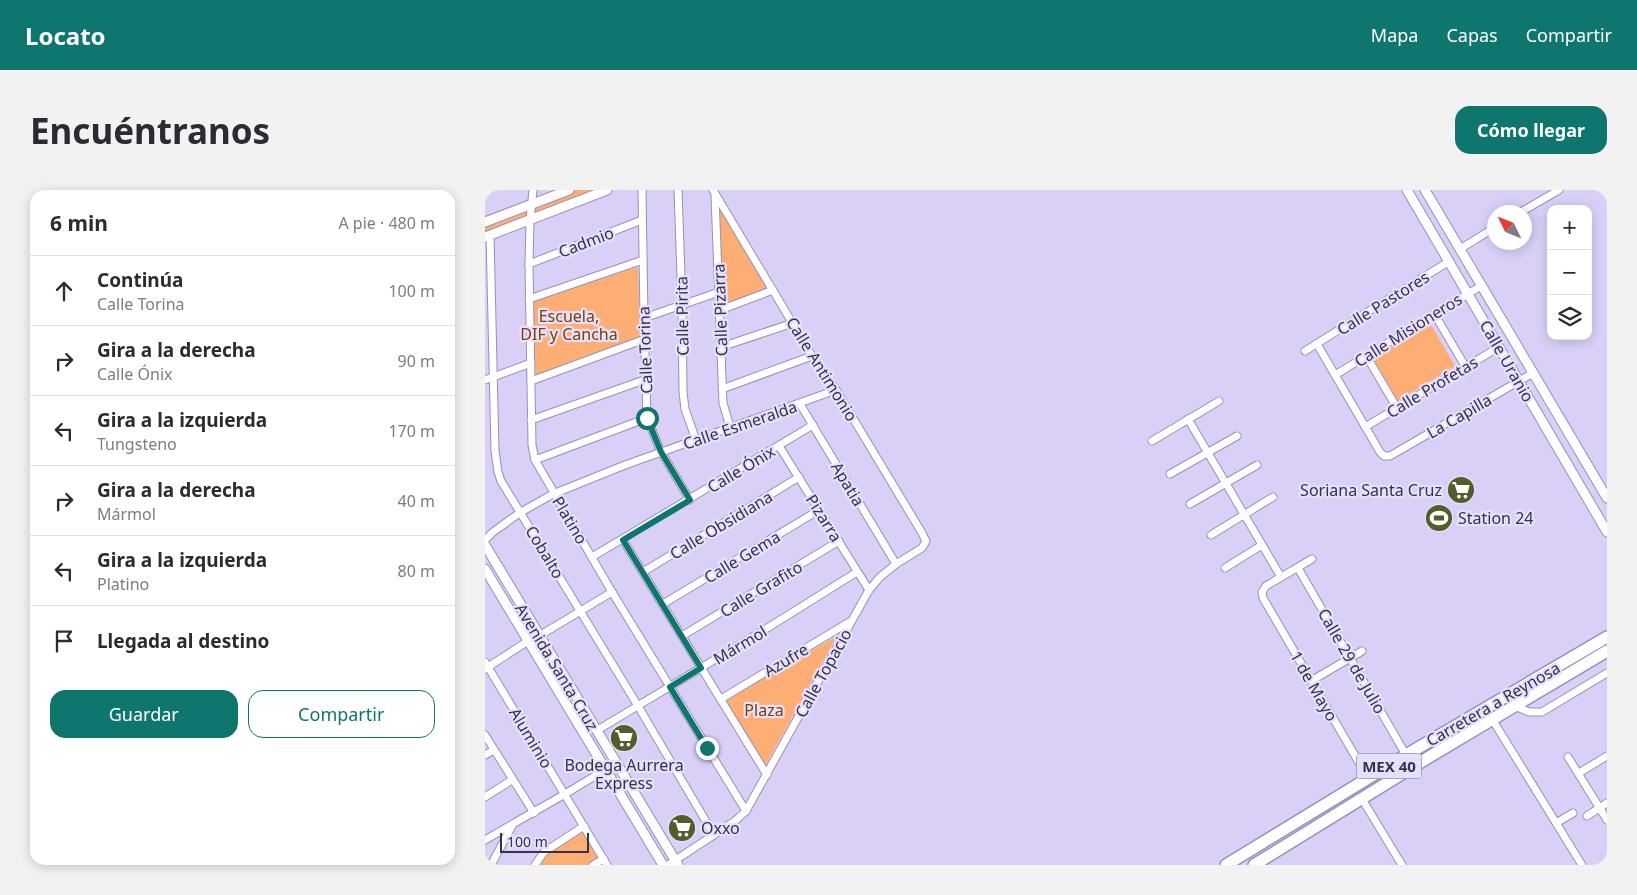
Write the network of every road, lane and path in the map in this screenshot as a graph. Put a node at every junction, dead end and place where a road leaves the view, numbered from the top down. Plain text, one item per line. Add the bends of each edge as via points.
1 (533, 190) edge
2 (569, 190) edge
3 (607, 190) edge
4 (642, 190) edge
5 (678, 190) edge
6 (1407, 190) edge
7 (1425, 190) edge
8 (1559, 190) edge
9 (714, 191) edge
10 (531, 205) junction
11 (1532, 206) edge
12 (529, 220) junction
13 (642, 220) junction
14 (485, 222) edge
15 (1487, 233) edge
16 (487, 236) edge
17 (1459, 249) junction
18 (643, 260) junction
19 (1448, 262) junction
20 (529, 264) junction
21 (1481, 286) junction
22 (773, 290) junction
23 (719, 292) junction
24 (1467, 294) junction
25 (529, 299) junction
26 (682, 305) junction
27 (720, 310) junction
28 (1435, 315) junction
29 (644, 318) junction
30 (793, 323) junction
31 (645, 339) junction
32 (1317, 344) junction
33 (1499, 347) junction
34 (721, 348) junction
35 (1305, 350) dead end
36 (812, 356) junction
37 (1367, 357) junction
38 (531, 363) junction
39 (1465, 366) junction
40 (1533, 373) junction
41 (1335, 375) junction
42 (493, 377) junction
43 (647, 379) junction
44 (485, 380) edge
45 (531, 381) junction
46 (1519, 381) junction
47 (722, 389) junction
48 (835, 390) junction
49 (1219, 401) dead end
50 (801, 404) junction
51 (1397, 408) junction
52 (647, 418) junction
53 (1188, 419) junction
54 (531, 420) junction
55 (813, 426) junction
56 (730, 427) junction
57 (1365, 427) junction
58 (1237, 436) dead end
59 (696, 440) junction
60 (1152, 441) dead end
61 (779, 446) junction
62 (661, 452) junction
63 (1208, 452) junction
64 (535, 460) junction
65 (1257, 465) dead end
66 (1169, 474) dead end
67 (799, 477) junction
68 (1226, 483) junction
69 (553, 494) junction
70 (1273, 497) dead end
71 (1607, 498) edge
72 (690, 500) junction
73 (1190, 504) dead end
74 (819, 510) junction
75 (521, 512) junction
76 (1245, 514) junction
77 (1607, 532) edge
78 (1211, 535) dead end
79 (485, 540) edge
80 (623, 540) junction
81 (839, 541) junction
82 (1262, 545) junction
83 (922, 548) joint
84 (486, 551) edge
85 (592, 557) junction
86 (1312, 559) dead end
87 (896, 564) junction
88 (1225, 568) dead end
89 (1298, 568) junction
90 (485, 569) edge
91 (643, 572) junction
92 (857, 572) junction
93 (1281, 577) junction
94 (869, 590) junction
95 (612, 592) junction
96 (663, 604) junction
97 (580, 611) junction
98 (851, 621) junction
99 (539, 636) junction
100 (683, 636) junction
101 (1607, 637) edge
102 (528, 641) junction
103 (1584, 650) junction
104 (1362, 651) dead end
105 (1607, 651) edge
106 (1351, 658) junction
107 (486, 666) edge
108 (701, 668) junction
109 (1607, 673) edge
110 (1563, 678) junction
111 (1311, 681) junction
112 (670, 687) junction
113 (721, 698) junction
114 (638, 706) junction
115 (1515, 706) junction
116 (1492, 719) junction
117 (596, 731) junction
118 (485, 735) edge
119 (1419, 747) junction
120 (494, 750) junction
121 (1435, 754) junction
122 (485, 755) edge
123 (1607, 756) edge
124 (1567, 757) dead end
125 (1401, 758) junction
126 (615, 764) junction
127 (605, 769) junction
128 (1579, 773) junction
129 (767, 775) junction
130 (1368, 778) junction
131 (513, 780) junction
132 (565, 794) junction
133 (1367, 795) junction
134 (485, 797) edge
135 (1607, 803) edge
136 (1599, 808) junction
137 (746, 811) junction
138 (533, 813) junction
139 (1573, 813) dead end
140 (1337, 814) junction
141 (1587, 816) dead end
142 (1607, 820) edge
143 (1556, 823) junction
144 (513, 824) junction
145 (584, 826) junction
146 (714, 835) junction
147 (485, 840) edge
148 (605, 862) edge
149 (674, 864) edge
150 (491, 865) edge
151 (535, 865) edge
152 (593, 865) edge
153 (663, 865) edge
154 (1227, 865) edge
155 (1254, 865) edge
156 (1402, 865) edge
157 (1582, 865) edge

1 - 10 street, Platino
2 - 10 street
3 - 12 street
4 - 13 street, Calle Torina
5 - 26 street, Calle Pirita
6 - 19 street, Calle Uranio
7 - 17 street, Calle Uranio
8 - 11 street
9 - 22 street, Calle Antimonio
9 - 23 street, Calle Pizarra
10 - 12 street, Platino
10 - 14 street
12 - 16 street
12 - 20 street, Platino
13 - 18 street, Calle Torina
13 - 20 street, Cadmio
15 - 17 street
16 - 42 street, Cobalto
17 - 21 street, Calle Uranio
18 - 25 street
18 - 29 street, Calle Torina
19 - 24 street, Calle Uranio
19 - 32 street, Calle Pastores
20 - 25 street, Platino
21 - 24 street, Calle Misioneros
21 - 40 street, Calle Uranio
22 - 27 street
22 - 30 street, Calle Antimonio
23 - 26 street
23 - 27 street, Calle Pizarra
24 - 28 street, Calle Misioneros
24 - 33 street, Calle Uranio
25 - 38 street, Platino
26 - 29 street
26 - 59 street, Calle Pirita via 683,392 685,409
27 - 34 street, Calle Pizarra
28 - 37 street, Calle Misioneros
28 - 39 street
29 - 31 street, Calle Torina
30 - 34 street
30 - 36 street, Calle Antimonio
31 - 43 street, Calle Torina
31 - 45 street
32 - 35 street, Calle Pastores
32 - 41 street
33 - 39 street, Calle Profetas
33 - 46 street, Calle Uranio
34 - 47 street, Calle Pizarra
36 - 47 street
36 - 48 street, Calle Antimonio
37 - 41 street, Calle Misioneros
37 - 51 street
38 - 42 street
38 - 45 street, Platino
39 - 51 street, Calle Profetas
40 - 46 street, La Capilla
40 - 71 street, Calle Uranio
41 - 57 street
42 - 44 street
42 - 75 street, Cobalto via 498,472
43 - 52 street, Calle Torina
43 - 54 street
45 - 54 street, Platino
46 - 57 street, La Capilla via 1390,456 1380,452
46 - 77 street, Calle Uranio
47 - 56 street, Calle Pizarra
48 - 50 street, Calle Esmeralda
48 - 83 street, Calle Antimonio via 923,533 926,541
49 - 53 street
50 - 55 street, Apatia
50 - 56 street, Calle Esmeralda
51 - 57 street, Calle Profetas
52 - 62 street, Calle Torina
52 - 64 street
53 - 60 street
53 - 63 street
54 - 64 street, Platino
55 - 61 street, Calle Ónix
55 - 87 street, Apatia
56 - 59 street, Calle Esmeralda
58 - 63 street
59 - 62 street, Calle Esmeralda
61 - 67 street, Pizarra
61 - 72 street, Calle Ónix
62 - 69 street, Calle Esmeralda
62 - 72 street, Calle Torina
63 - 66 street
63 - 68 street
64 - 69 street, Platino
65 - 68 street
67 - 74 street, Pizarra
67 - 91 street, Calle Obsidiana
68 - 73 street
68 - 76 street
69 - 75 street, Calle Esmeralda
69 - 85 street, Platino
70 - 76 street
72 - 80 street, Calle Ónix
74 - 81 street, Pizarra
74 - 96 street, Calle Gema
75 - 79 street, Calle Esmeralda
75 - 97 street, Cobalto
76 - 78 street
76 - 82 street
80 - 85 street, Calle Ónix
80 - 91 street
81 - 92 street, Pizarra
81 - 100 street, Calle Grafito
82 - 88 street
82 - 93 street
83 - 87 street, Calle Topacio
84 - 99 street, Avenida Santa Cruz
85 - 95 street, Platino
86 - 89 street
87 - 94 street, Calle Topacio
89 - 93 street
89 - 106 street, Calle 29 de Julio
90 - 102 street, Avenida Santa Cruz
91 - 96 street
92 - 94 street, Pizarra
92 - 108 street, Mármol
93 - 111 street, 1 de Mayo via 1266,586 1263,598
94 - 98 street, Calle Topacio
95 - 97 street
95 - 112 street, Platino
96 - 100 street
97 - 99 street
97 - 114 street, Cobalto
98 - 113 street, Azufre
98 - 129 street, Calle Topacio
99 - 117 street, Avenida Santa Cruz
100 - 108 street
101 - 103 main road, Carretera a Reynosa / MEX 40
102 - 107 street
102 - 127 street, Avenida Santa Cruz
103 - 110 main road via 1582,661
103 - 119 main road, Carretera a Reynosa / MEX 40
104 - 106 street
105 - 110 main road, Carretera a Reynosa / MEX 40
106 - 111 street
106 - 125 street, Calle 29 de Julio
107 - 132 street, Aluminio
108 - 112 street, Mármol
108 - 113 street
109 - 115 street via 1542,712 1529,712
110 - 115 main road, Carretera a Reynosa / MEX 40
111 - 130 street, 1 de Mayo
112 - 114 street, Mármol
112 - 137 street, Platino
113 - 129 street
114 - 117 street, Mármol
114 - 146 street, Cobalto
115 - 116 main road, Carretera a Reynosa / MEX 40
116 - 121 main road, Carretera a Reynosa / MEX 40
116 - 143 street
117 - 126 street, Avenida Santa Cruz
118 - 120 street
119 - 121 main road via 1421,758
119 - 125 main road, Carretera a Reynosa / MEX 40
120 - 122 street
120 - 131 street
121 - 133 main road, Carretera a Reynosa / MEX 40
123 - 128 street
124 - 128 street
125 - 130 main road, Carretera a Reynosa / MEX 40
125 - 133 main road
126 - 127 street
126 - 149 street, Avenida Santa Cruz
127 - 132 street
127 - 153 street, Avenida Santa Cruz
128 - 136 street
129 - 137 street, Calle Topacio
130 - 140 main road via 1365,791
130 - 154 main road, Carretera a Reynosa / MEX 40
131 - 134 street
131 - 138 street
132 - 138 street
132 - 145 street, Aluminio
133 - 140 main road, Carretera a Reynosa / MEX 40
133 - 156 street
135 - 136 street
136 - 141 street
136 - 142 street
137 - 146 street, Calle Topacio
138 - 144 street
139 - 143 street
140 - 155 main road, Carretera a Reynosa / MEX 40
143 - 157 street
144 - 147 street
144 - 150 street
145 - 148 street, Aluminio
145 - 151 street via 544,852
146 - 149 street, Calle Topacio
148 - 152 street

